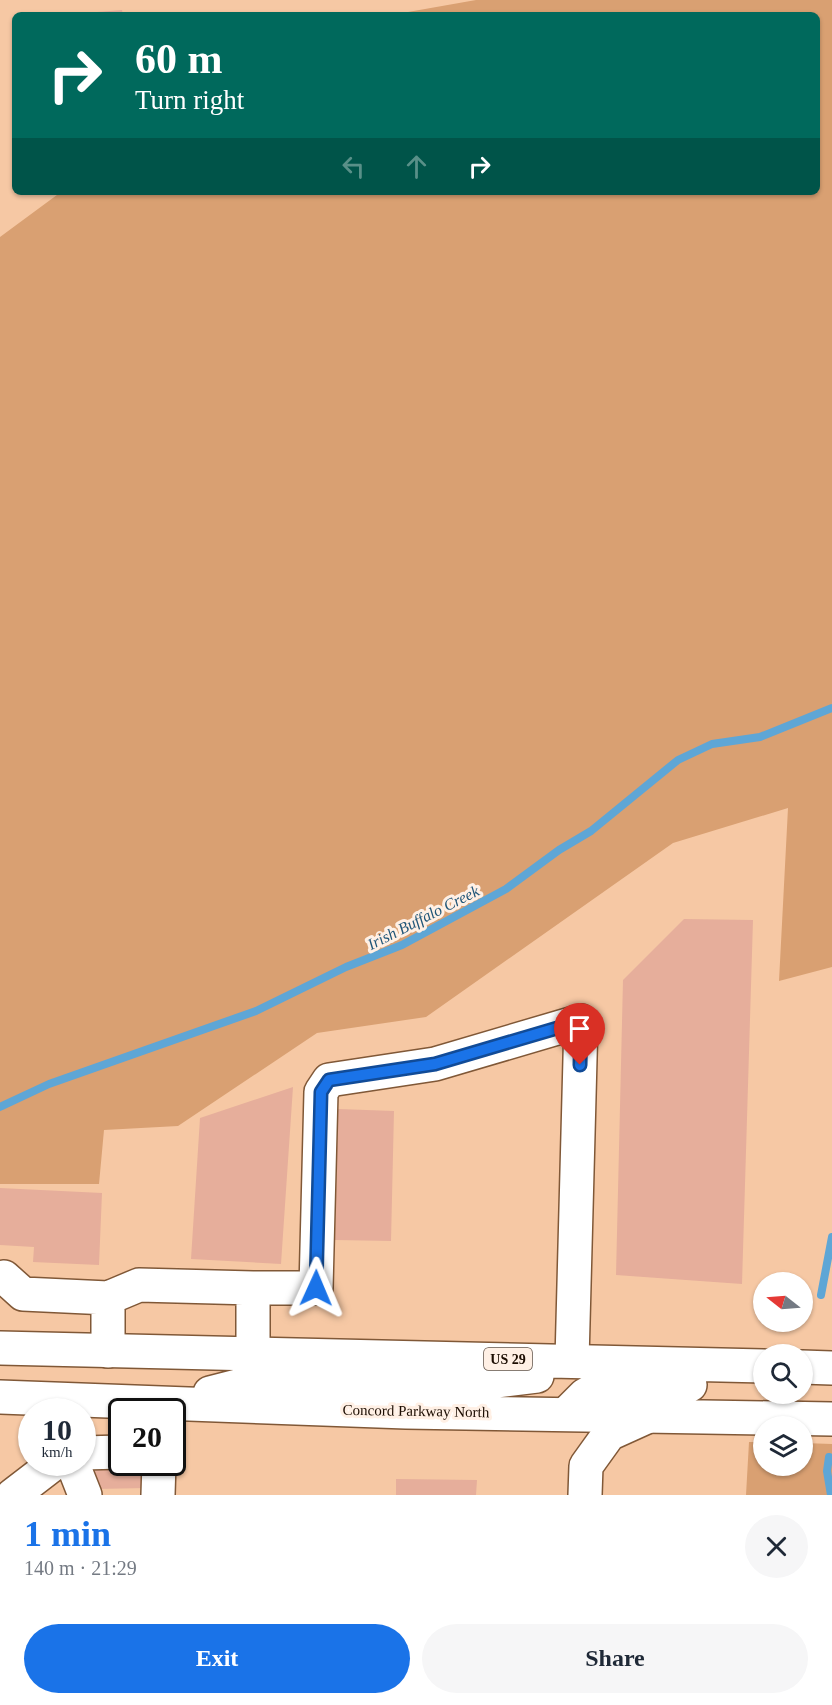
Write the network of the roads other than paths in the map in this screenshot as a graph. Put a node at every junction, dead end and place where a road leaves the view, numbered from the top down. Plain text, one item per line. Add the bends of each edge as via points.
1 (4, 1277) dead end
2 (253, 1288) junction
3 (108, 1298) junction
4 (0, 1348) edge
5 (108, 1351) junction
6 (253, 1354) junction
7 (572, 1360) junction
8 (753, 1366) edge
9 (813, 1367) edge
10 (832, 1368) edge
11 (753, 1380) edge
12 (0, 1397) edge
13 (186, 1400) edge
14 (108, 1403) edge
15 (186, 1406) edge
16 (567, 1413) junction
17 (651, 1415) junction
18 (832, 1419) edge
19 (38, 1476) edge
20 (78, 1476) edge
21 (159, 1476) edge
22 (13, 1495) edge
23 (85, 1495) edge
24 (158, 1495) edge
25 (585, 1495) edge

1 - 3 main road via 23,1294
2 - 3 main road via 139,1285
2 - 6 main road
2 - 7 main road via 316,1288 321,1092 329,1080 435,1064 581,1021
3 - 5 main road
4 - 5 main road, US 29
5 - 6 main road, US 29
6 - 7 main road, US 29
7 - 8 main road, US 29
7 - 13 main road via 532,1378 472,1384 253,1382
9 - 10 main road
11 - 16 main road via 596,1389
12 - 14 main road, Concord Parkway North
15 - 16 main road, Concord Parkway North
16 - 17 main road, Concord Parkway North
17 - 18 main road, Concord Parkway North
17 - 25 main road via 609,1434 586,1466
19 - 22 main road
20 - 23 main road
21 - 24 main road

